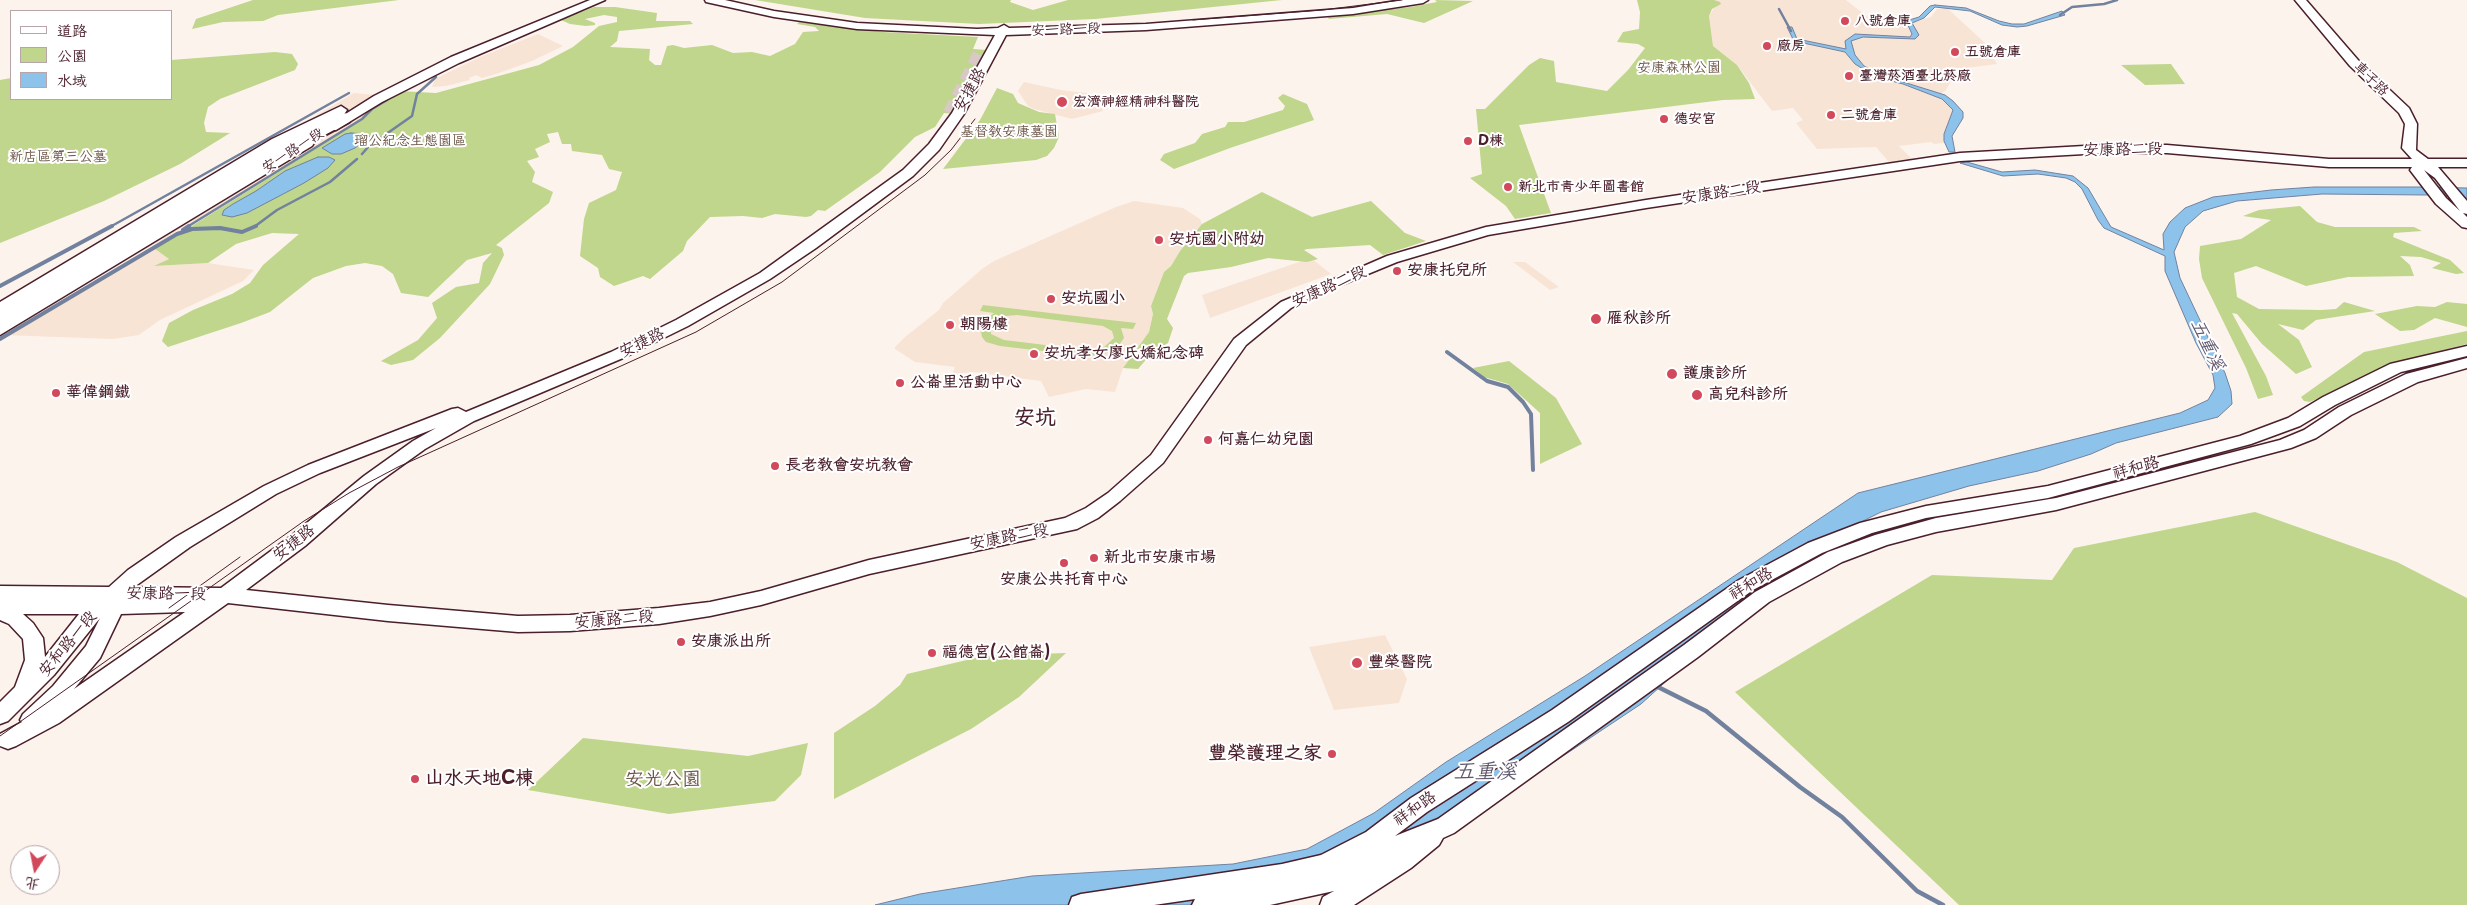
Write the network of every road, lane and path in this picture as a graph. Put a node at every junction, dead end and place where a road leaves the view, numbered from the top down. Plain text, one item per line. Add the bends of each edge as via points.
1 (582, 0) edge
2 (600, 0) edge
3 (710, 0) edge
4 (736, 0) edge
5 (1362, 0) edge
6 (1423, 0) edge
7 (2300, 0) edge
8 (812, 17) junction
9 (997, 30) junction
10 (982, 49) tunnel mouth
11 (336, 117) junction
12 (2467, 163) edge
13 (2423, 164) junction
14 (2467, 210) edge
15 (2467, 224) edge
16 (0, 309) edge
17 (0, 315) edge
18 (0, 322) edge
19 (0, 330) edge
20 (2467, 351) edge
21 (2467, 363) edge
22 (501, 399) junction
23 (1774, 580) junction
24 (0, 593) edge
25 (225, 595) junction
26 (110, 602) junction
27 (0, 606) edge
28 (0, 611) edge
29 (1632, 679) junction
30 (7, 708) edge
31 (4, 742) edge
32 (1446, 826) junction
33 (1081, 905) edge
34 (1204, 905) edge
35 (1332, 905) edge

1 - 11 main road, 安一路一段 via 468,46
2 - 11 main road, 安一路一段 via 477,50
3 - 8 main road, 安一路一段
4 - 8 main road, 安一路一段
5 - 9 main road, 安一路一段
6 - 9 main road, 安一路一段 via 1325,13 1146,27
7 - 13 main road, 車子路 via 2354,63 2405,111 2411,124 2409,148
8 - 9 main road, 安一路一段 via 886,28
9 - 10 main road, 安捷路
9 - 22 main road, 安捷路 via 934,147 908,173 765,276 682,323 617,355
11 - 16 main road, 安一路一段 via 277,142
11 - 17 highway
11 - 18 highway
11 - 19 main road, 安一路一段 via 234,189
12 - 13 main road, 安康路二段
13 - 14 main road, 車子路 via 2440,175
13 - 15 main road, 車子路 via 2417,170 2441,201
13 - 25 main road, 安康路二段 via 2329,164 2167,149 2102,149 1960,157 1486,231 1392,259 1286,305 1240,342 1157,460 1114,497 1070,524 869,567 719,607 600,621 518,624
20 - 23 main road, 祥和路 via 2396,368 2294,422 2246,440 2048,492 1926,512 1867,528 1814,548
21 - 23 main road, 祥和路 via 2412,378 2345,410 2310,434 2285,444 2056,504 1936,525
22 - 25 main road, 安捷路 via 395,461 298,541
22 - 26 main road, 安捷路 via 358,451 270,490 135,575
23 - 29 main road, 祥和路 via 1762,596
24 - 26 main road, 安康路一段
25 - 26 main road, 安康路一段 via 191,605
25 - 31 main road, 安和路一段 via 51,717
26 - 27 main road, 安康路一段
26 - 30 main road, 安和路一段 via 76,630 47,670
26 - 31 main road, 安和路一段 via 102,637 78,671 41,710
28 - 30 main road, 安和路一段 via 16,619 33,638 35,660 31,675
29 - 32 main road, 祥和路
29 - 33 main road, 祥和路 via 1560,716 1419,805 1374,839 1325,865 1282,875
32 - 34 main road, 祥和路 via 1383,852 1336,880
32 - 35 main road via 1403,861

